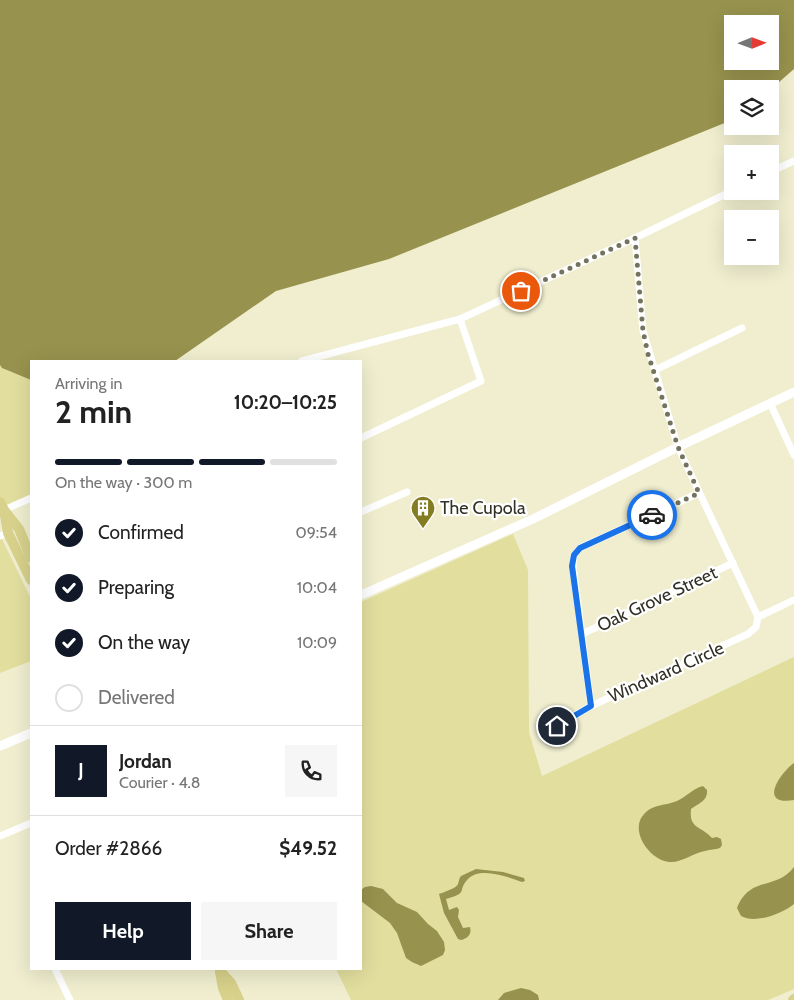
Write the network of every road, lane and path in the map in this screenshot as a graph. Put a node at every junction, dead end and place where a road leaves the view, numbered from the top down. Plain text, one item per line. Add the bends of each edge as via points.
1 (794, 160) edge
2 (779, 168) edge
3 (724, 195) edge
4 (635, 238) junction
5 (460, 319) junction
6 (742, 328) dead end
7 (306, 360) edge
8 (655, 370) junction
9 (794, 392) edge
10 (770, 403) junction
11 (362, 438) edge
12 (678, 447) junction
13 (794, 455) edge
14 (407, 492) dead end
15 (699, 493) junction
16 (30, 498) edge
17 (2, 506) edge
18 (362, 512) edge
19 (4, 534) edge
20 (30, 556) edge
21 (30, 556) edge
22 (733, 564) junction
23 (30, 578) edge
24 (362, 595) edge
25 (794, 600) edge
26 (758, 617) junction
27 (582, 634) junction
28 (591, 706) junction
29 (30, 733) edge
30 (540, 735) dead end
31 (0, 746) edge
32 (30, 823) edge
33 (0, 836) edge
34 (55, 970) edge
35 (220, 970) edge
36 (70, 1000) edge
37 (228, 1000) edge
38 (239, 1000) edge

1 - 2 street
3 - 4 street
4 - 5 street
4 - 8 street via 643,331
5 - 7 street
5 - 11 street via 480,381
6 - 8 street
8 - 12 street
9 - 10 street
10 - 12 street
10 - 13 street
12 - 15 street
12 - 24 street via 533,519
14 - 18 street
15 - 22 street
15 - 27 street via 580,548 574,555 572,566
16 - 17 street
17 - 19 main road
17 - 20 main road via 19,529
19 - 21 main road via 20,540
19 - 23 main road
22 - 26 street
22 - 27 street, Oak Grove Street
25 - 26 street
26 - 28 street, Windward Circle via 756,627 748,634
27 - 28 street
28 - 30 street, Windward Circle
29 - 31 street
32 - 33 street
34 - 36 street
35 - 37 main road
35 - 38 main road

